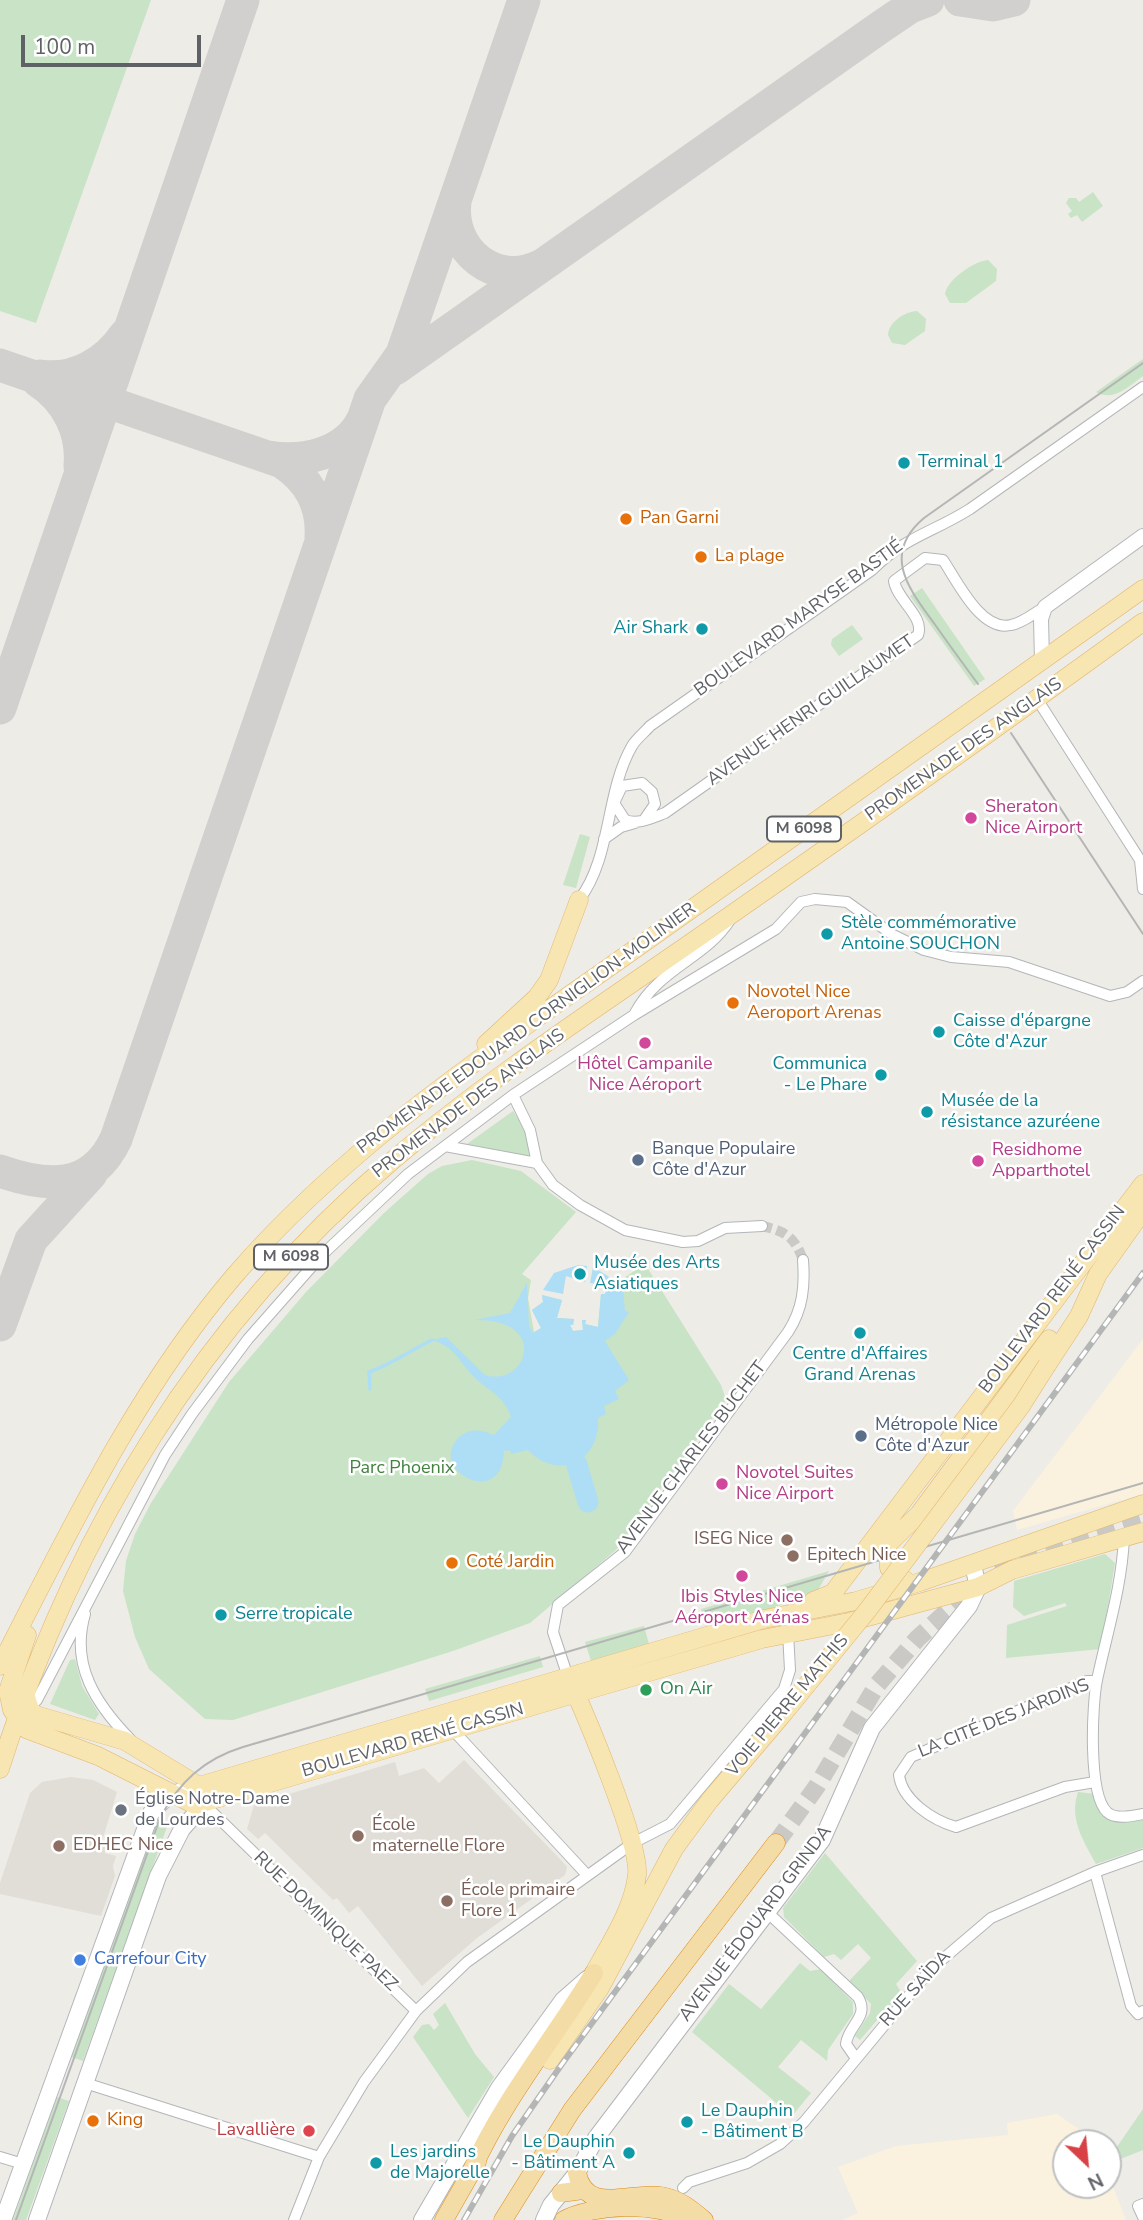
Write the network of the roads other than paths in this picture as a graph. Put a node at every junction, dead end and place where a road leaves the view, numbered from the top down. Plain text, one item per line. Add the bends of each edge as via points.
1 (1143, 387) edge
2 (1143, 536) edge
3 (1143, 589) edge
4 (1045, 607) junction
5 (1143, 622) edge
6 (1042, 661) junction
7 (1040, 704) junction
8 (968, 746) junction
9 (615, 797) junction
10 (641, 821) junction
11 (604, 839) junction
12 (1143, 889) edge
13 (579, 900) joint
14 (736, 912) junction
15 (1143, 981) edge
16 (634, 1015) junction
17 (513, 1095) junction
18 (404, 1115) junction
19 (445, 1146) junction
20 (537, 1163) junction
21 (1143, 1184) edge
22 (1143, 1201) edge
23 (762, 1226) tunnel mouth
24 (803, 1260) tunnel mouth
25 (1049, 1339) dead end
26 (1143, 1504) edge
27 (1118, 1515) junction
28 (1143, 1532) edge
29 (1124, 1537) junction
30 (973, 1565) junction
31 (48, 1568) junction
32 (920, 1582) junction
33 (978, 1587) junction
34 (88, 1602) junction
35 (764, 1619) junction
36 (788, 1632) junction
37 (0, 1666) edge
38 (1097, 1681) junction
39 (572, 1685) junction
40 (24, 1707) junction
41 (438, 1716) junction
42 (452, 1730) junction
43 (34, 1733) junction
44 (10, 1740) junction
45 (139, 1749) junction
46 (0, 1769) edge
47 (1095, 1782) junction
48 (169, 1795) junction
49 (201, 1795) junction
50 (1143, 1814) edge
51 (632, 1843) junction
52 (776, 1843) tunnel mouth
53 (1143, 1855) edge
54 (1095, 1872) junction
55 (587, 1875) junction
56 (766, 1911) junction
57 (594, 1973) junction
58 (416, 2011) junction
59 (1143, 2011) edge
60 (855, 2057) junction
61 (550, 2060) joint
62 (55, 2073) junction
63 (85, 2083) junction
64 (0, 2157) edge
65 (319, 2157) junction
66 (23, 2164) junction
67 (472, 2170) junction
68 (577, 2173) junction
69 (683, 2188) dead end
70 (583, 2190) junction
71 (561, 2193) junction
72 (1143, 2204) edge
73 (1143, 2217) edge
74 (3, 2220) edge
75 (37, 2220) edge
76 (294, 2220) edge
77 (422, 2220) edge
78 (443, 2220) edge
79 (503, 2220) edge
80 (544, 2220) edge
81 (564, 2220) edge
82 (685, 2220) edge
83 (704, 2220) edge

1 - 9 street, BOULEVARD MARYSE BASTIÉ via 964,513 905,541 859,579 650,726 631,748
2 - 4 street
3 - 6 main road, PROMENADE EDOUARD CORNIGLION-MOLINIER / M 6098
4 - 6 street
4 - 10 street, AVENUE HENRI GUILLAUMET via 1013,625 990,622 939,557 925,558 895,579 920,625 910,643 683,803
5 - 7 main road, PROMENADE DES ANGLAIS / M 6098
6 - 8 main road via 1030,692 992,720
6 - 18 main road, PROMENADE EDOUARD CORNIGLION-MOLINIER / M 6098
7 - 8 main road, PROMENADE DES ANGLAIS / M 6098
7 - 12 street via 1140,860
8 - 14 main road, PROMENADE DES ANGLAIS / M 6098
9 - 10 street via 620,816
9 - 10 street via 628,783 648,786 655,804
9 - 11 street, BOULEVARD MARYSE BASTIÉ
10 - 11 street
11 - 13 street, BOULEVARD MARYSE BASTIÉ via 587,890
13 - 18 main road via 558,963 537,998
14 - 16 street via 721,933 658,980
14 - 40 main road, PROMENADE DES ANGLAIS / M 6098 via 413,1144 347,1200 254,1297 200,1363 122,1485 64,1598
15 - 16 street via 1110,996 1010,962 951,957 893,935 847,902 814,899 801,902 782,925
16 - 17 street
17 - 19 street
17 - 20 street via 530,1130
18 - 31 main road, PROMENADE EDOUARD CORNIGLION-MOLINIER / M 6098 via 311,1194 217,1297 128,1423
19 - 20 street
19 - 34 street via 370,1207 248,1339 165,1455
20 - 23 street via 553,1185 625,1230 698,1241 725,1228
21 - 35 main road, BOULEVARD RENÉ CASSIN via 833,1593
22 - 61 main road, VOIE PIERRE MATHIS, bridge via 1138,1218 1098,1274 1079,1316 1021,1406 867,1611 709,1800 674,1849 600,1988
24 - 39 street, AVENUE CHARLES BUCHET via 800,1309 788,1332 625,1552 558,1605 553,1634
25 - 32 main road, BOULEVARD RENÉ CASSIN via 919,1514 891,1539 886,1552 889,1568 897,1576
26 - 27 main road, BOULEVARD RENÉ CASSIN
27 - 29 main road
27 - 30 main road, BOULEVARD RENÉ CASSIN
28 - 29 main road, BOULEVARD RENÉ CASSIN
29 - 33 main road, BOULEVARD RENÉ CASSIN via 1012,1570
29 - 38 street
30 - 32 main road, BOULEVARD RENÉ CASSIN
30 - 33 main road
31 - 37 main road, PROMENADE EDOUARD CORNIGLION-MOLINIER / M 6098
31 - 40 main road via 10,1681 8,1698
32 - 35 main road, BOULEVARD RENÉ CASSIN via 856,1601
33 - 36 main road, BOULEVARD RENÉ CASSIN via 849,1622
33 - 56 main road, AVENUE ÉDOUARD GRINDA via 948,1637 872,1728 829,1829
34 - 40 street via 37,1700
34 - 45 street via 81,1632 83,1670 105,1713
35 - 39 main road, BOULEVARD RENÉ CASSIN
36 - 39 main road, BOULEVARD RENÉ CASSIN
36 - 51 street via 789,1680 784,1689 670,1824
38 - 47 street
38 - 47 street, LA CITÉ DES JARDINS via 1087,1681 911,1757 899,1774 909,1798 943,1824 956,1827 1065,1787
39 - 41 main road, BOULEVARD RENÉ CASSIN
39 - 42 main road, BOULEVARD RENÉ CASSIN
39 - 51 main road
40 - 43 main road
40 - 44 main road, PROMENADE DES ANGLAIS / M 6098
40 - 45 main road
41 - 42 street
41 - 49 main road, BOULEVARD RENÉ CASSIN
42 - 49 main road, BOULEVARD RENÉ CASSIN
42 - 55 street
43 - 44 main road
43 - 48 main road via 98,1756
44 - 46 main road, PROMENADE DES ANGLAIS / M 6098
45 - 49 main road
47 - 50 street via 1106,1811 1121,1816
48 - 49 main road via 191,1805
48 - 62 main road via 154,1807 144,1828
49 - 58 street, RUE DOMINIQUE PAEZ
49 - 63 main road via 158,1876
51 - 55 street
51 - 57 main road via 638,1873 633,1895
52 - 79 highway via 572,2110
53 - 54 street, RUE SAÏDA
54 - 59 street via 1131,2006 1138,2014
54 - 60 street, RUE SAÏDA via 991,1918 930,1970
55 - 58 street via 467,1962
56 - 60 street, RUE SAÏDA via 863,2005 846,2037
56 - 68 main road, AVENUE ÉDOUARD GRINDA via 596,2138
57 - 67 highway via 488,2134
57 - 77 main road via 563,2000 506,2078
58 - 65 street via 364,2082
60 - 69 street, RUE SAÏDA via 804,2122 780,2144 747,2163
61 - 67 highway, VOIE PIERRE MATHIS
62 - 63 main road
62 - 66 main road
63 - 65 street
63 - 75 main road
64 - 66 street
65 - 76 street
66 - 74 main road
67 - 78 highway, VOIE PIERRE MATHIS
68 - 70 highway
68 - 71 main road, AVENUE ÉDOUARD GRINDA
70 - 71 highway
70 - 83 highway via 602,2200 673,2199
71 - 80 main road, AVENUE ÉDOUARD GRINDA
72 - 73 street via 1138,2206
81 - 82 highway via 587,2212 643,2207 666,2210

